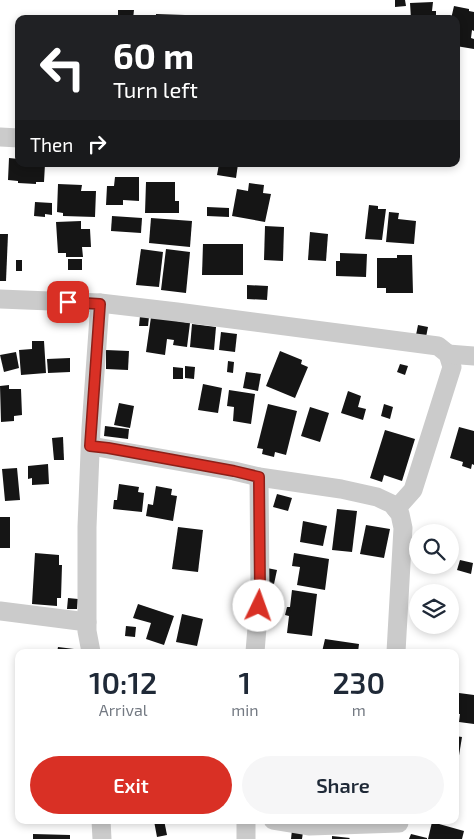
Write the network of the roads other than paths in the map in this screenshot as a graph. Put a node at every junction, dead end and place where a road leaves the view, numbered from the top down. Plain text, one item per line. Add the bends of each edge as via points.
1 (0, 137) edge
2 (15, 138) edge
3 (0, 299) edge
4 (100, 304) junction
5 (448, 354) junction
6 (474, 356) edge
7 (90, 446) junction
8 (259, 477) junction
9 (396, 509) junction
10 (0, 611) edge
11 (88, 622) junction
12 (90, 649) edge
13 (255, 649) edge
14 (396, 649) edge
15 (101, 824) edge
16 (246, 824) edge
17 (298, 824) edge
18 (398, 827) edge
19 (102, 839) edge
20 (246, 839) edge

1 - 2 street
3 - 4 street
4 - 5 street via 438,346
4 - 7 street
5 - 6 street
5 - 9 street via 452,367 413,490
7 - 8 street
7 - 11 street
8 - 9 street via 378,497
8 - 13 street via 260,591
9 - 14 street via 403,528
10 - 11 street
11 - 12 street
15 - 19 street
16 - 20 street
17 - 18 street

